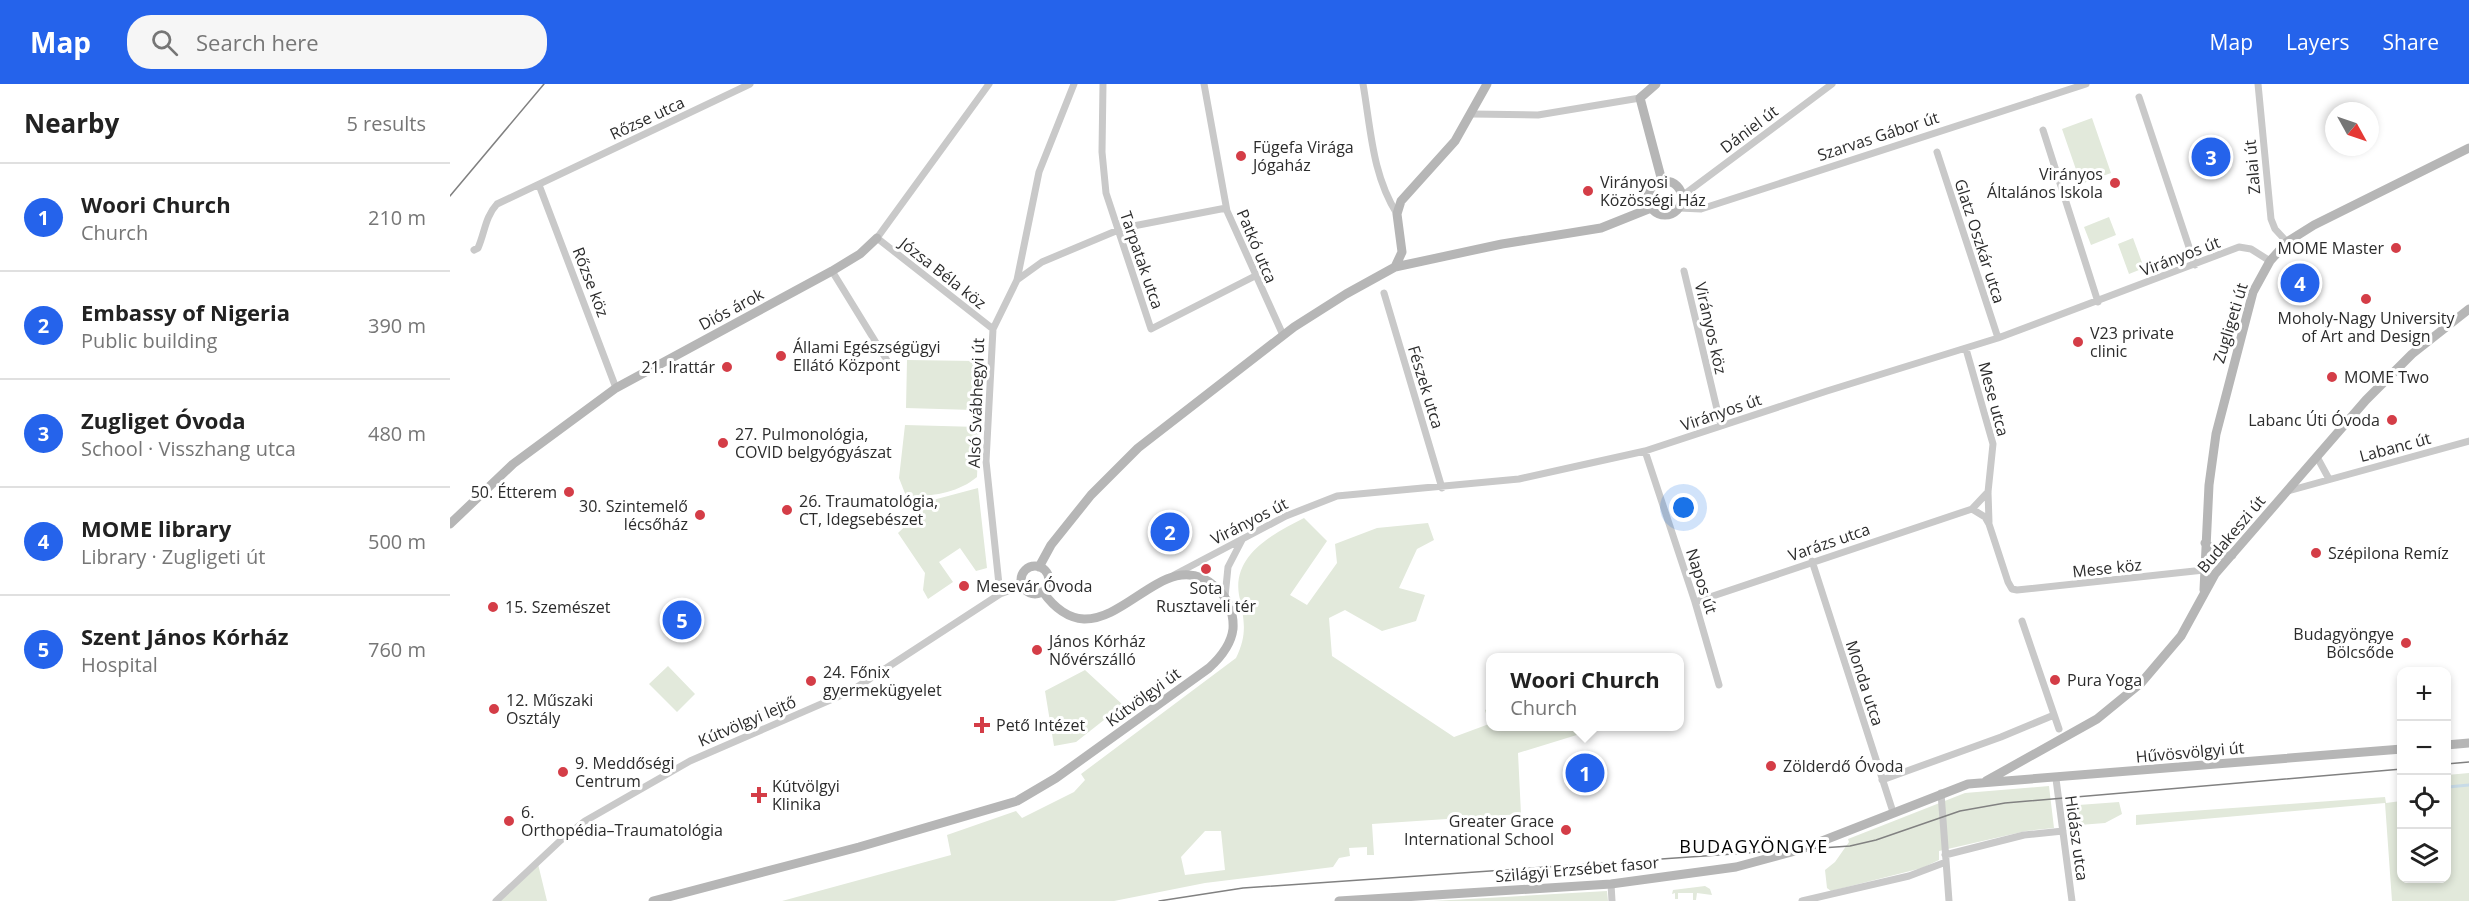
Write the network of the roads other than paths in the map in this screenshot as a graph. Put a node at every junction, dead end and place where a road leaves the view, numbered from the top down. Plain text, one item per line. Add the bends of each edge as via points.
1 (750, 84) edge
2 (989, 84) edge
3 (1074, 84) edge
4 (1103, 84) edge
5 (1204, 84) edge
6 (1363, 84) edge
7 (1487, 84) edge
8 (1656, 84) edge
9 (1832, 84) edge
10 (2083, 84) edge
11 (2258, 84) edge
12 (2139, 97) dead end
13 (1640, 98) junction
14 (1472, 114) junction
15 (2043, 130) dead end
16 (2469, 148) edge
17 (1937, 152) dead end
18 (555, 177) junction
19 (1662, 181) junction
20 (539, 185) junction
21 (544, 196) junction
22 (1682, 196) junction
23 (1226, 208) junction
24 (1651, 208) junction
25 (1679, 208) junction
26 (1397, 214) junction
27 (1116, 230) junction
28 (877, 238) junction
29 (2287, 242) junction
30 (474, 250) dead end
31 (2270, 261) junction
32 (2195, 265) junction
33 (1395, 267) junction
34 (832, 271) junction
35 (1684, 271) dead end
36 (1255, 276) junction
37 (1017, 280) junction
38 (1384, 293) dead end
39 (2098, 302) junction
40 (2469, 309) edge
41 (993, 328) junction
42 (1283, 335) junction
43 (1998, 338) junction
44 (1966, 349) junction
45 (891, 367) dead end
46 (616, 388) junction
47 (1721, 426) junction
48 (2469, 441) edge
49 (1645, 451) junction
50 (2317, 457) junction
51 (2329, 479) junction
52 (1442, 488) junction
53 (2288, 491) junction
54 (1988, 492) junction
55 (1972, 509) junction
56 (450, 524) edge
57 (1989, 524) junction
58 (1242, 540) junction
59 (2205, 543) junction
60 (2232, 555) junction
61 (1812, 561) junction
62 (1039, 567) junction
63 (2205, 570) junction
64 (1174, 575) junction
65 (1022, 586) junction
66 (2012, 589) joint
67 (2204, 590) junction
68 (1043, 592) junction
69 (1000, 594) junction
70 (1225, 597) junction
71 (1695, 602) junction
72 (2022, 621) dead end
73 (1719, 685) dead end
74 (2054, 715) junction
75 (2059, 729) dead end
76 (2469, 743) edge
77 (2451, 745) edge
78 (2397, 749) edge
79 (2056, 778) junction
80 (1882, 780) junction
81 (1981, 783) junction
82 (1941, 793) junction
83 (1893, 812) junction
84 (2063, 831) junction
85 (1946, 858) junction
86 (1611, 884) junction
87 (1504, 895) edge
88 (1397, 899) edge
89 (1821, 899) edge
90 (1384, 900) edge
91 (496, 901) edge
92 (653, 901) edge
93 (1340, 901) edge
94 (1612, 901) edge
95 (1802, 901) edge
96 (1948, 901) edge
97 (2072, 901) edge

1 - 18 street, Rőzse utca
2 - 28 street, Diós árok
3 - 37 street, Alsó Svábhegyi út via 1039,172
4 - 27 street, Tarpatak utca via 1103,164
5 - 23 street
6 - 26 street via 1378,174 1384,194
7 - 14 street
8 - 13 street
9 - 22 street, Dániel út
10 - 25 street, Szarvas Gábor út via 1701,208
11 - 29 street, Zalai út via 2271,219
12 - 32 street
13 - 14 street via 1538,114
13 - 19 street
14 - 26 street via 1455,141 1405,194
15 - 39 street
16 - 29 street, Zugligeti út
17 - 43 street, Glatz Oszkár utca
18 - 20 street, Rőzse utca
18 - 21 street
19 - 22 street via 1676,184
19 - 24 street via 1649,191
20 - 21 street, Rőzse köz
20 - 30 street, Rőzse utca via 497,204 488,214 483,236
21 - 46 street, Rőzse köz
22 - 25 street
23 - 27 street, Patkó utca
23 - 36 street, Patkó utca
24 - 25 street via 1664,215
24 - 33 street via 1601,228
26 - 33 street via 1402,252
27 - 36 street, Tarpatak utca via 1151,329
27 - 37 street, Patkó utca via 1042,262
28 - 34 street, Diós árok
28 - 41 street, Józsa Béla köz
29 - 31 street, Zugligeti út
31 - 32 street, Virányos út via 2251,249 2239,247
31 - 59 street, Zugligeti út via 2253,292 2216,434
32 - 39 street, Virányos út
33 - 42 street
34 - 45 street
34 - 46 street, Diós árok
35 - 47 street, Virányos köz
36 - 42 street, Patkó utca
37 - 41 street, Alsó Svábhegyi út
38 - 52 street, Fészek utca
39 - 43 street, Virányos út
40 - 50 street, Budakeszi út via 2386,378
41 - 69 street, Alsó Svábhegyi út via 986,461
42 - 62 street via 1137,448 1051,545
43 - 44 street, Virányos út
44 - 47 street, Virányos út
44 - 54 street, Mese utca via 1993,444
46 - 56 street, Diós árok via 513,464
47 - 49 street, Virányos út
48 - 51 street, Labanc út
49 - 52 street, Virányos út via 1519,479
49 - 71 street, Napos út
50 - 51 street
50 - 53 street, Budakeszi út
51 - 53 street, Labanc út
52 - 58 street, Virányos út via 1337,496 1286,516
53 - 60 street, Budakeszi út
54 - 55 street
54 - 57 street, Mese utca
55 - 57 street, Mese utca
55 - 61 street, Varázs utca
57 - 66 street, Mese utca
58 - 64 street, Virányos út
58 - 70 street via 1228,567
59 - 60 street via 2220,555
59 - 63 street, Zugligeti út
60 - 67 street, Budakeszi út
61 - 71 street, Varázs utca
61 - 80 street, Monda utca
62 - 65 street via 1030,566 1024,571
62 - 68 street via 1049,578
63 - 66 street, Mese köz via 2024,591
63 - 67 street, Zugligeti út
64 - 68 street via 1113,610 1086,619 1063,612
64 - 70 street via 1206,580
65 - 68 street via 1031,594
65 - 69 street, Kútvölgyi lejtő
67 - 81 street, Budakeszi út via 2174,646 2122,700 2097,719
69 - 91 street, Kútvölgyi lejtő via 851,691 690,761 585,821
70 - 92 street, Kútvölgyi út via 1233,631 1217,660 1029,795 999,808
71 - 73 street, Napos út
72 - 74 street
74 - 75 street
74 - 80 street
76 - 77 street
78 - 79 street, Hűvösvölgyi út
79 - 81 street, Hűvösvölgyi út
79 - 84 street, Hidász utca
80 - 83 street, Monda utca
81 - 82 street, Szilágyi Erzsébet fasor
82 - 83 street, Szilágyi Erzsébet fasor
82 - 85 street
83 - 86 street, Szilágyi Erzsébet fasor via 1771,859
84 - 85 street via 2024,835
84 - 97 street, Hidász utca
85 - 89 street via 1909,876
85 - 96 street
86 - 87 street, Szilágyi Erzsébet fasor
86 - 94 street
87 - 88 street, Szilágyi Erzsébet fasor
88 - 90 street, Szilágyi Erzsébet fasor
89 - 95 street
90 - 93 street, Szilágyi Erzsébet fasor

